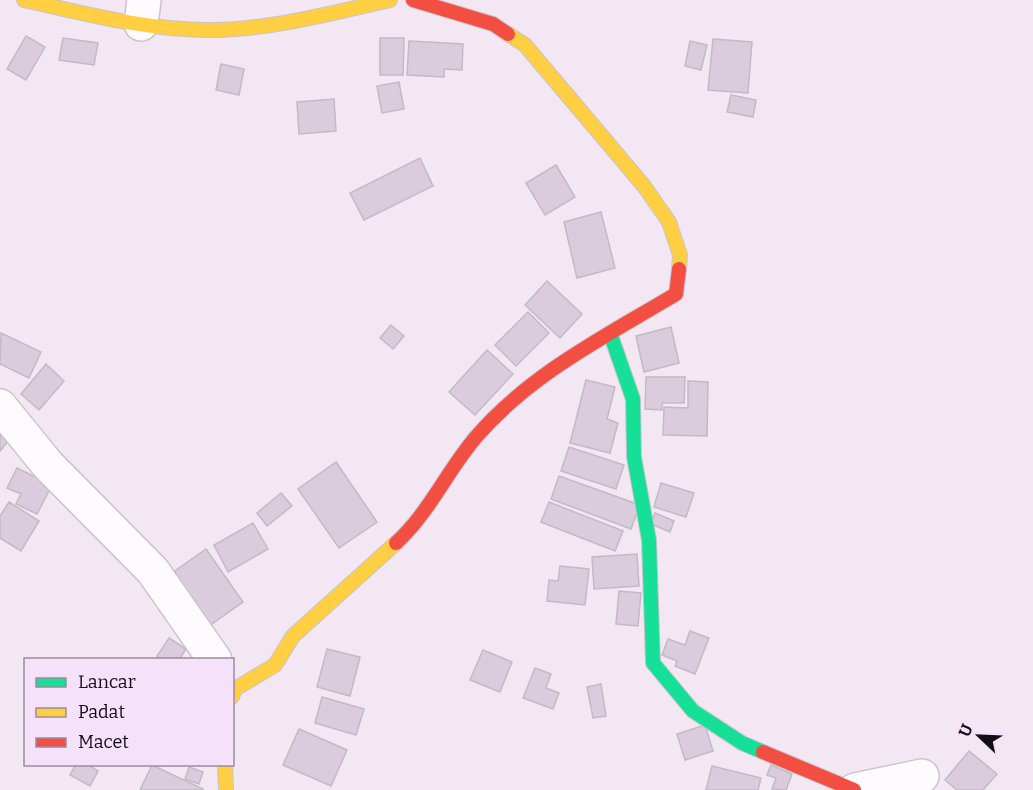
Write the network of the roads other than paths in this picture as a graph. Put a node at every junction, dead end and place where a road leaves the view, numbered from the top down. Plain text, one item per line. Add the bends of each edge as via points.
1 (24, 0) edge
2 (390, 0) edge
3 (413, 0) edge
4 (142, 12) edge
5 (610, 333) junction
6 (3, 395) edge
7 (213, 658) edge
8 (234, 689) edge
9 (225, 766) edge
10 (922, 776) dead end
11 (226, 790) edge
12 (854, 790) edge

1 - 4 street
2 - 4 street via 309,17 193,30
3 - 5 street via 493,24 525,45 644,186 669,222 680,255 676,294
5 - 8 street via 551,369 509,402 469,445 411,529 293,636 275,665
5 - 12 street via 633,399 634,457 649,540 653,663 693,711 742,742
6 - 7 street via 48,465 153,571
9 - 11 street
10 - 12 street

